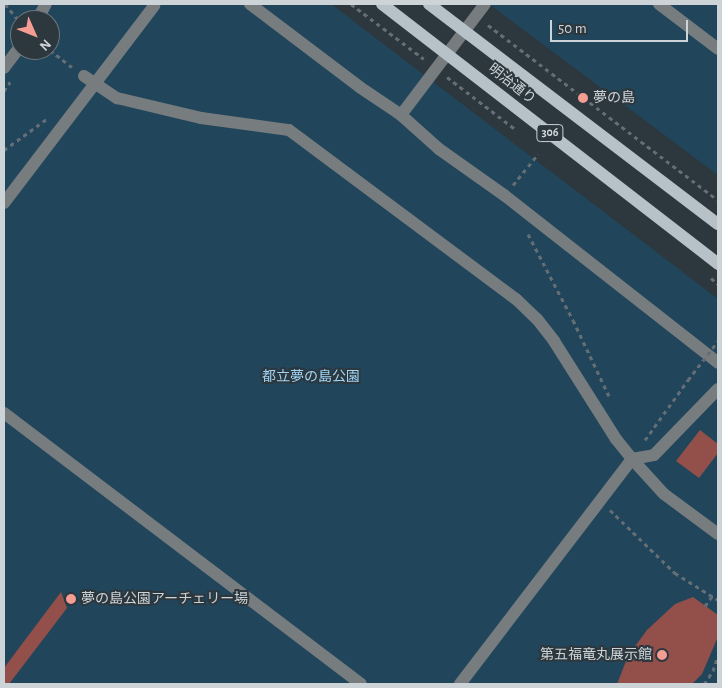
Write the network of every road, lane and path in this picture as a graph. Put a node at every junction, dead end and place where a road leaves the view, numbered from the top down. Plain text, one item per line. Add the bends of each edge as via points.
1 (250, 4) edge
2 (382, 4) edge
3 (429, 4) edge
4 (485, 4) edge
5 (659, 4) edge
6 (154, 6) dead end
7 (477, 16) junction
8 (465, 31) junction
9 (718, 49) edge
10 (448, 53) junction
11 (60, 58) edge
12 (89, 80) junction
13 (401, 115) junction
14 (65, 121) junction
15 (4, 150) edge
16 (538, 154) dead end
17 (504, 195) junction
18 (718, 200) edge
19 (4, 203) edge
20 (718, 224) edge
21 (524, 228) dead end
22 (718, 264) edge
23 (718, 340) edge
24 (718, 363) edge
25 (718, 389) edge
26 (611, 401) dead end
27 (4, 413) edge
28 (632, 459) junction
29 (618, 516) dead end
30 (718, 534) edge
31 (713, 595) junction
32 (718, 600) edge
33 (705, 606) dead end
34 (718, 656) edge
35 (361, 684) edge
36 (460, 684) edge
37 (704, 684) edge

1 - 13 street
2 - 10 main road, 明治通り / 306
3 - 8 main road, 明治通り / 306
4 - 7 street
5 - 9 street
6 - 12 street
7 - 8 street
7 - 18 path
8 - 10 street
8 - 20 main road, 明治通り / 306
10 - 13 street
10 - 22 main road, 明治通り / 306
11 - 12 path
12 - 14 street
12 - 28 street via 117,98 201,118 289,130 530,312 554,341
13 - 17 street via 440,149
14 - 15 path via 55,113
14 - 19 street
16 - 17 path
17 - 24 street
21 - 26 path
23 - 28 path, bridge
25 - 28 street via 654,455
27 - 35 street
28 - 30 street via 664,494
28 - 36 street
29 - 31 path via 675,573
31 - 32 path
31 - 33 path
34 - 37 path

